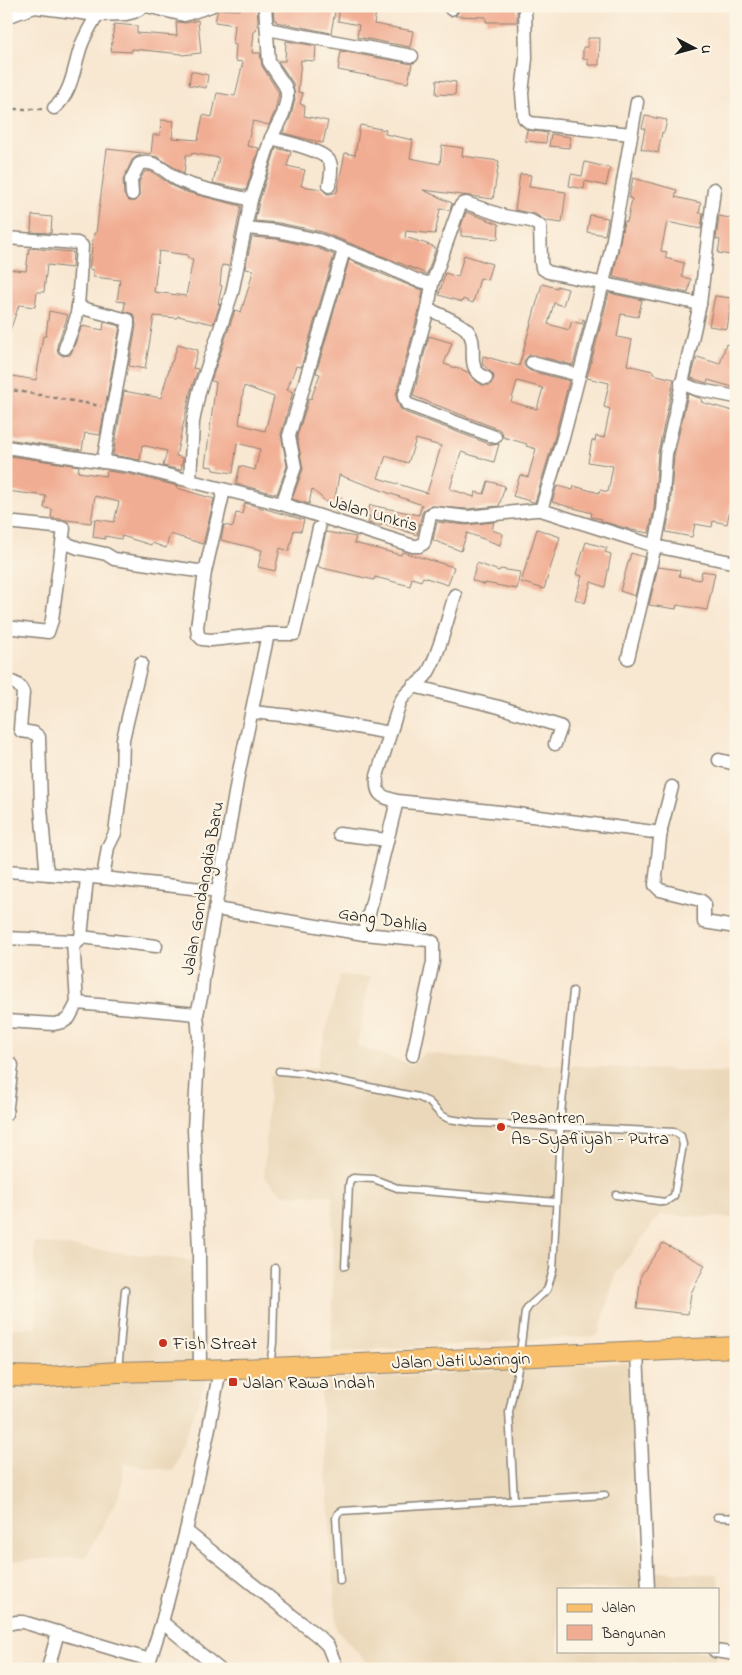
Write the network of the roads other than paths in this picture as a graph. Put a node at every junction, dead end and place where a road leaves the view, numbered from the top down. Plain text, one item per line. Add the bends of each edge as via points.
1 (151, 6) edge
2 (211, 6) edge
3 (265, 6) edge
4 (525, 6) edge
5 (57, 7) edge
6 (97, 15) junction
7 (6, 17) edge
8 (268, 29) junction
9 (412, 56) dead end
10 (637, 102) dead end
11 (54, 108) road end
12 (631, 134) junction
13 (271, 138) junction
14 (329, 186) dead end
15 (714, 189) dead end
16 (132, 194) dead end
17 (251, 200) junction
18 (246, 228) junction
19 (6, 238) edge
20 (344, 250) junction
21 (603, 283) junction
22 (432, 284) junction
23 (700, 304) junction
24 (78, 307) junction
25 (428, 309) junction
26 (65, 348) dead end
27 (532, 363) dead end
28 (579, 375) junction
29 (486, 378) dead end
30 (681, 383) junction
31 (736, 397) edge
32 (495, 437) dead end
33 (6, 447) edge
34 (103, 462) junction
35 (190, 481) junction
36 (224, 490) junction
37 (282, 504) junction
38 (541, 510) junction
39 (6, 522) edge
40 (319, 528) dead end
41 (63, 542) junction
42 (655, 546) junction
43 (735, 562) edge
44 (206, 572) junction
45 (455, 595) dead end
46 (6, 627) edge
47 (268, 634) junction
48 (628, 658) dead end
49 (141, 663) dead end
50 (6, 680) edge
51 (413, 686) junction
52 (252, 712) junction
53 (390, 733) junction
54 (555, 744) dead end
55 (719, 760) dead end
56 (736, 764) edge
57 (672, 787) dead end
58 (397, 801) junction
59 (338, 834) dead end
60 (661, 834) junction
61 (387, 840) junction
62 (6, 871) edge
63 (49, 874) junction
64 (87, 878) junction
65 (103, 878) junction
66 (219, 891) junction
67 (216, 909) junction
68 (736, 926) edge
69 (364, 934) junction
70 (6, 938) edge
71 (77, 939) junction
72 (156, 946) dead end
73 (573, 991) dead end
74 (77, 1003) junction
75 (197, 1014) junction
76 (6, 1021) edge
77 (413, 1055) dead end
78 (12, 1066) dead end
79 (279, 1071) dead end
80 (6, 1114) edge
81 (561, 1127) junction
82 (616, 1195) dead end
83 (556, 1202) junction
84 (346, 1266) dead end
85 (275, 1268) dead end
86 (125, 1290) dead end
87 (736, 1347) edge
88 (637, 1353) junction
89 (520, 1357) junction
90 (270, 1368) junction
91 (200, 1369) junction
92 (220, 1369) junction
93 (118, 1372) junction
94 (6, 1376) edge
95 (605, 1494) dead end
96 (514, 1500) junction
97 (717, 1517) dead end
98 (736, 1518) edge
99 (186, 1532) junction
100 (340, 1581) dead end
101 (648, 1588) edge
102 (162, 1622) junction
103 (6, 1624) edge
104 (58, 1632) junction
105 (720, 1652) edge
106 (736, 1654) edge
107 (148, 1664) edge
108 (48, 1669) edge
109 (219, 1669) edge
110 (337, 1669) edge

1 - 2 street via 184,15
1 - 6 street via 126,14
3 - 8 street
4 - 12 street via 524,118 530,122
5 - 6 street
5 - 7 street via 35,6
6 - 11 street via 81,46 67,90
8 - 9 street
8 - 13 street via 269,62 287,92 283,114
10 - 12 street
12 - 21 street
13 - 14 street via 327,158 332,165
13 - 17 street
15 - 23 street
16 - 17 street via 131,180 139,164 144,162 192,185
17 - 18 street
18 - 20 street via 319,240
18 - 35 street via 232,293 199,392 193,422
19 - 24 street via 82,246
20 - 22 street
20 - 37 street via 289,436 295,467
21 - 22 street via 548,272 542,268 540,226 466,203 458,208
21 - 23 street
21 - 28 street
22 - 25 street
23 - 30 street
24 - 26 street
24 - 34 street via 128,320
25 - 29 street via 466,329 472,339 473,366 479,375
25 - 32 street via 406,387 404,397 407,404
27 - 28 street
28 - 38 street
30 - 31 street
30 - 42 street via 666,454 662,510
33 - 34 street, Jalan Unkris
34 - 35 street, Jalan Unkris
35 - 36 street, Jalan Unkris
36 - 37 street, Jalan Unkris
36 - 44 street
37 - 38 street, Jalan Unkris via 413,546 424,543 430,515 434,513 467,517
38 - 42 street, Jalan Unkris
39 - 41 street via 64,528
40 - 47 street via 294,634
41 - 44 street via 114,559
41 - 46 street via 48,632
42 - 43 street, Jalan Unkris
42 - 48 street
44 - 47 street via 197,627 202,639
45 - 51 street via 427,674
47 - 52 street, Jalan Gondangdia Baru
49 - 65 street via 123,739 115,833 108,846
50 - 63 street via 16,683 23,693 21,732 34,733 39,737 41,807
51 - 53 street via 400,702
51 - 54 street via 559,726
52 - 53 street
52 - 66 street, Jalan Gondangdia Baru
53 - 58 street via 376,787 382,797
55 - 56 street
57 - 60 street
58 - 60 street
58 - 61 street
59 - 61 street
60 - 68 street via 655,885 660,890 704,903 704,922
61 - 69 street
62 - 63 street
63 - 64 street
64 - 65 street
64 - 71 street
65 - 66 street
66 - 67 street, Jalan Gondangdia Baru
67 - 69 street, Gang Dahlia
67 - 75 street, Jalan Gondangdia Baru
69 - 77 street, Gang Dahlia via 432,942 433,962
70 - 71 street
71 - 72 street
71 - 74 street
73 - 81 lane
74 - 75 street
74 - 76 street via 63,1022
75 - 91 street, Jalan Gondangdia Baru via 200,1038 194,1130
78 - 80 street
79 - 81 lane via 418,1097 450,1119 496,1125
81 - 82 lane via 675,1132 681,1136 683,1145 674,1196 670,1200
81 - 83 lane
83 - 84 lane via 400,1189 374,1179 353,1178 349,1185
83 - 89 lane via 551,1277 547,1290 525,1312
85 - 90 lane
86 - 93 lane
87 - 88 main road, Jalan Jati Waringin
88 - 89 main road, Jalan Jati Waringin
88 - 101 street
89 - 90 main road, Jalan Jati Waringin
89 - 96 lane via 509,1412
90 - 92 main road, Jalan Jati Waringin
91 - 92 main road, Jalan Jati Waringin
91 - 93 main road, Jalan Jati Waringin
92 - 99 street
93 - 94 main road, Jalan Jati Waringin
95 - 96 lane
96 - 100 lane via 341,1511 336,1518
97 - 98 lane
99 - 102 street
99 - 110 street via 319,1637 328,1646
102 - 107 street
102 - 109 street
103 - 104 street via 23,1622
104 - 107 street
104 - 108 street
105 - 106 street

